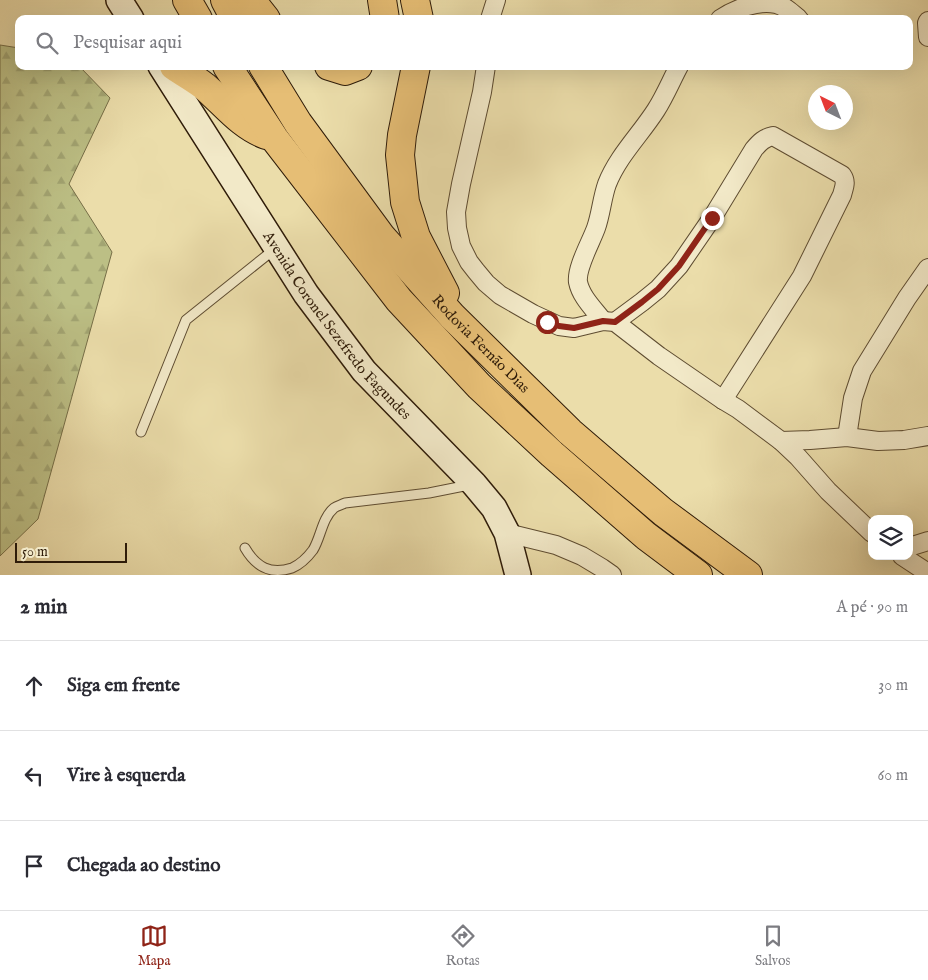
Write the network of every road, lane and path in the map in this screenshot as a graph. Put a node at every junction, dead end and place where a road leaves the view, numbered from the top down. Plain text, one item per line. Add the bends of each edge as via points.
1 (119, 0) edge
2 (187, 0) edge
3 (225, 0) edge
4 (251, 0) edge
5 (382, 0) edge
6 (415, 0) edge
7 (496, 0) edge
8 (128, 15) edge
9 (196, 15) edge
10 (233, 15) edge
11 (263, 15) edge
12 (384, 15) edge
13 (417, 15) edge
14 (491, 15) edge
15 (728, 15) edge
16 (794, 15) edge
17 (928, 22) edge
18 (928, 37) edge
19 (164, 70) edge
20 (180, 70) edge
21 (230, 70) edge
22 (266, 70) edge
23 (415, 70) edge
24 (485, 70) edge
25 (677, 70) edge
26 (274, 138) junction
27 (276, 247) junction
28 (928, 268) edge
29 (452, 316) junction
30 (609, 321) junction
31 (723, 400) junction
32 (141, 432) dead end
33 (928, 436) edge
34 (847, 437) junction
35 (781, 441) junction
36 (474, 484) junction
37 (868, 529) edge
38 (506, 533) junction
39 (928, 541) edge
40 (913, 547) edge
41 (245, 548) dead end
42 (908, 560) edge
43 (928, 573) edge
44 (518, 575) edge
45 (612, 575) edge
46 (698, 575) edge
47 (748, 575) edge

1 - 8 main road
2 - 9 highway
3 - 10 highway
4 - 11 highway
5 - 12 highway
6 - 13 highway
7 - 14 street
15 - 16 street via 750,4 774,3
17 - 18 street
19 - 27 main road, Avenida Coronel Sezefredo Fagundes
20 - 26 highway via 204,86 247,126
21 - 26 highway, Rodovia Fernão Dias
22 - 29 highway, Rodovia Fernão Dias via 298,123 381,236
23 - 29 highway via 400,156 405,202 416,237 446,296
24 - 30 street via 456,212 461,246 486,283 500,295 547,322 574,328
25 - 30 street via 656,110 613,171 597,227 580,269 580,290
26 - 46 highway, Rodovia Fernão Dias via 398,300 479,386 646,536
27 - 32 lane via 186,320
27 - 36 main road, Avenida Coronel Sezefredo Fagundes via 306,294 364,371
28 - 34 street via 862,371 853,398
29 - 47 highway, Rodovia Fernão Dias via 570,432 663,512
30 - 31 street
30 - 31 street via 642,302 679,266 760,142 773,136 842,175 845,179 842,195 802,276
31 - 35 street
33 - 34 street via 878,441
34 - 35 street
35 - 37 street
36 - 38 main road, Avenida Coronel Sezefredo Fagundes via 494,508
36 - 41 lane via 344,503 334,508 326,518 313,550 302,563 286,571 274,573 263,568 252,560
38 - 44 main road, Avenida Coronel Sezefredo Fagundes
38 - 45 street via 556,545 582,556
39 - 40 street
42 - 43 street

